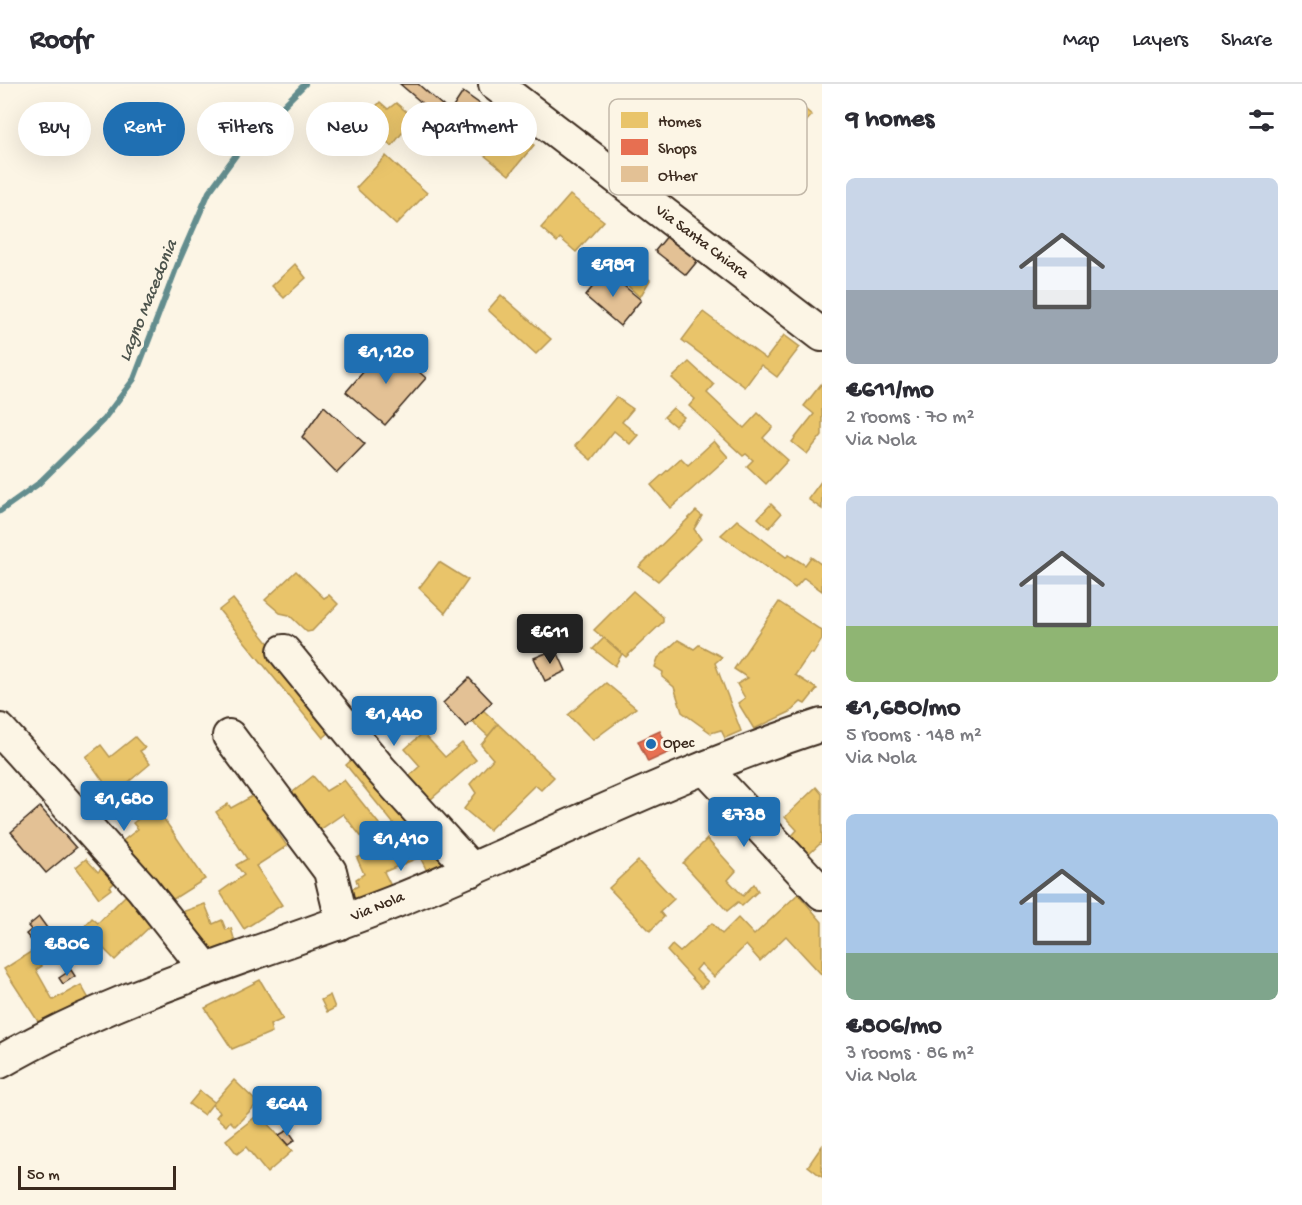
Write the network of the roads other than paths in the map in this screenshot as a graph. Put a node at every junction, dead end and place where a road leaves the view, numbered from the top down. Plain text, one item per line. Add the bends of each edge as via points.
1 (495, 84) edge
2 (609, 174) edge
3 (636, 195) edge
4 (822, 334) edge
5 (284, 651) dead end
6 (822, 725) edge
7 (0, 730) edge
8 (229, 736) dead end
9 (705, 768) junction
10 (472, 870) junction
11 (822, 893) edge
12 (338, 924) junction
13 (206, 969) junction
14 (0, 1062) edge

1 - 2 street, Via Santa Chiara
3 - 4 street, Via Santa Chiara
5 - 10 street via 381,770
6 - 9 street, Via Nola
7 - 13 street via 142,888
8 - 12 street via 330,871 340,912
9 - 10 street, Via Nola
9 - 11 street
10 - 12 street, Via Nola
12 - 13 street, Via Nola
13 - 14 street, Via Nola via 113,1004

